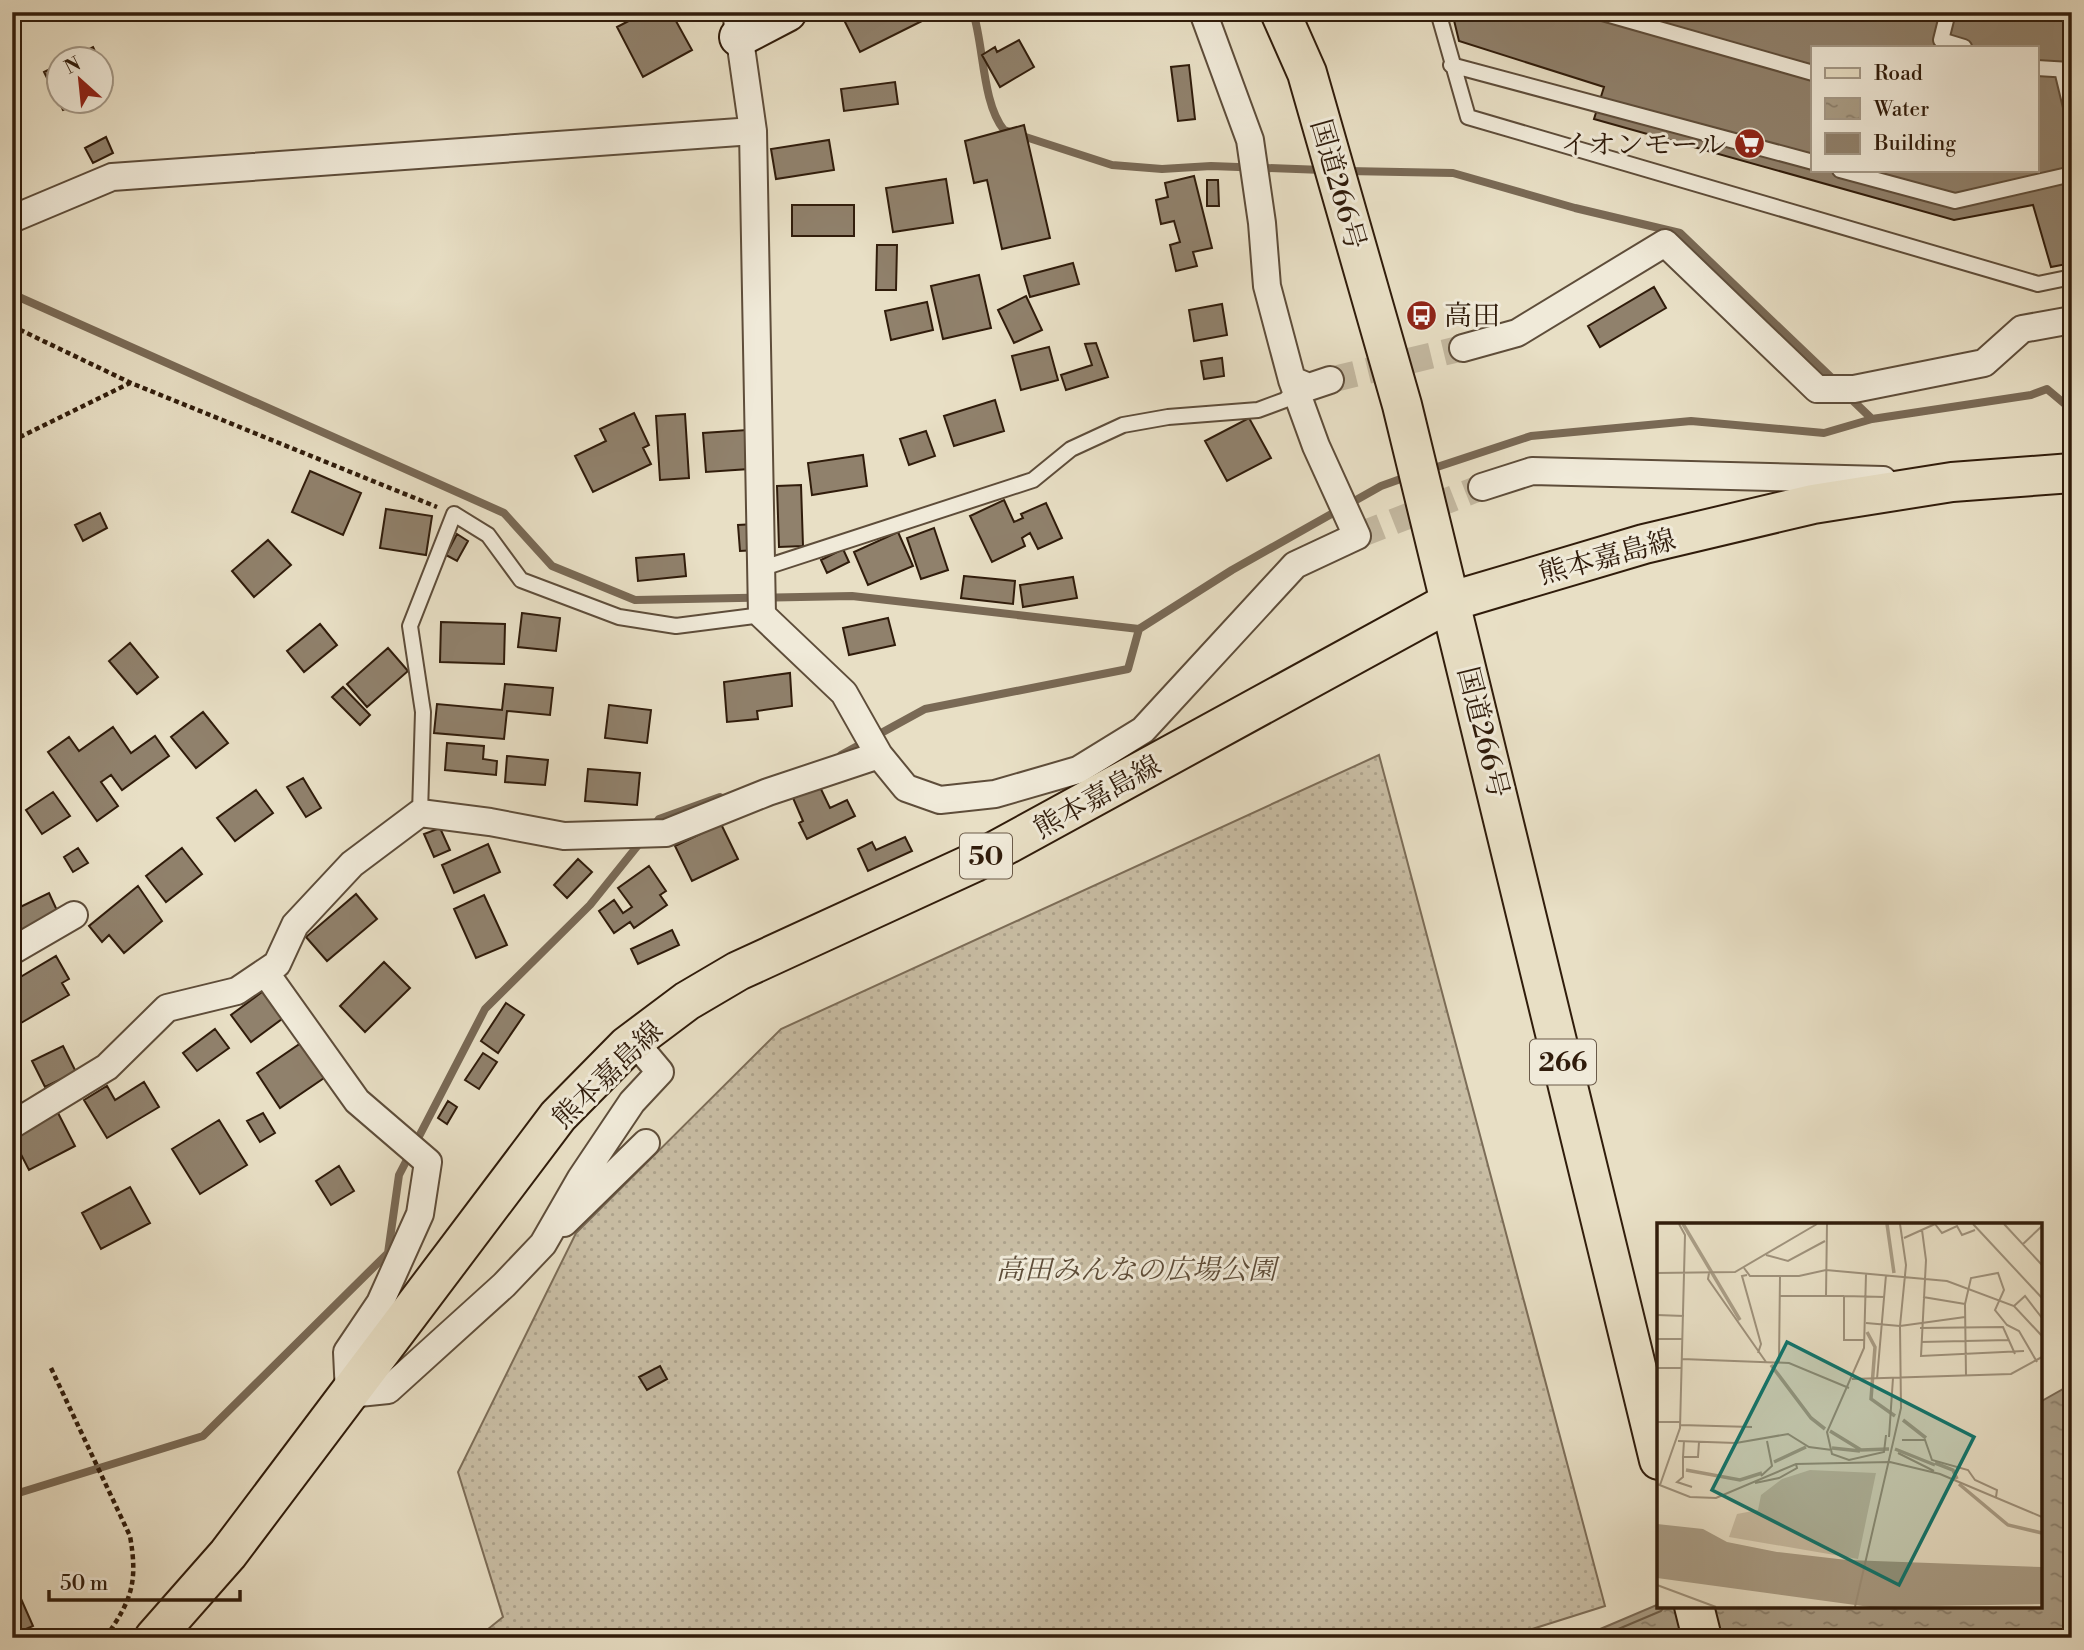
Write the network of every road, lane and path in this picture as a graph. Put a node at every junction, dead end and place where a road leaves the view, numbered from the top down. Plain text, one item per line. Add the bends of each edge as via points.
1 (787, 12) edge
2 (1203, 12) edge
3 (1280, 12) edge
4 (1438, 12) edge
5 (1599, 12) edge
6 (1948, 12) edge
7 (737, 24) edge
8 (1939, 44) edge
9 (1451, 65) junction
10 (2038, 68) edge
11 (2067, 70) edge
12 (1811, 72) edge
13 (2072, 111) edge
14 (753, 131) junction
15 (1811, 161) edge
16 (1847, 172) edge
17 (2072, 174) edge
18 (16, 208) edge
19 (2072, 277) edge
20 (2072, 320) edge
21 (12, 326) edge
22 (1464, 348) tunnel mouth
23 (1330, 380) tunnel mouth
24 (131, 383) junction
25 (1294, 385) junction
26 (12, 441) edge
27 (2072, 473) edge
28 (1952, 482) junction
29 (1482, 487) tunnel mouth
30 (454, 514) junction
31 (763, 568) junction
32 (1452, 601) junction
33 (762, 615) junction
34 (879, 755) junction
35 (420, 813) junction
36 (74, 915) dead end
37 (12, 951) edge
38 (265, 972) junction
39 (634, 1041) junction
40 (12, 1125) edge
41 (646, 1143) dead end
42 (543, 1244) junction
43 (51, 1368) dead end
44 (349, 1394) junction
45 (1657, 1452) edge
46 (1694, 1608) edge
47 (105, 1638) edge
48 (153, 1638) edge
49 (1702, 1638) edge

1 - 7 street
2 - 25 street via 1250,140 1267,286
3 - 32 main road, 国道266号 / 266 via 1310,85 1402,405
4 - 9 lane
5 - 12 lane
6 - 8 lane
7 - 14 street
9 - 15 lane
9 - 19 lane via 1468,117 2038,285
10 - 11 lane
11 - 13 lane
14 - 18 street via 112,177
14 - 31 street
16 - 17 lane via 1955,201
20 - 22 street via 2022,329 1984,363 1854,389 1817,389 1665,243 1517,333
21 - 24 path
23 - 25 street via 1309,387
24 - 26 path
24 - 30 path
25 - 31 lane via 1285,400 1258,410 1123,425 1071,449 1033,480
25 - 34 street via 1356,536 1295,565 1143,730 1078,770 995,794 940,800 906,788
27 - 28 main road, 熊本嘉島線 / 50
28 - 29 street via 1532,471
28 - 32 main road, 熊本嘉島線 / 50 via 1813,504 1644,544
30 - 33 lane via 488,534 521,580 619,617 676,626
30 - 35 lane via 410,626 423,712
31 - 33 street
32 - 39 main road, 熊本嘉島線 / 50 via 973,863 738,971 687,1001
32 - 45 main road, 国道266号 / 266
33 - 34 street via 844,693
34 - 35 street via 666,833 565,836
35 - 38 street via 352,864 295,925 277,964
36 - 37 street
38 - 40 street via 237,991 167,1008 107,1068
38 - 44 street via 357,1101 428,1163 420,1214 380,1303 346,1352
39 - 42 street via 660,1072 632,1102
39 - 44 main road, 熊本嘉島線 / 50 via 558,1116
41 - 42 street
42 - 44 street via 388,1390
43 - 47 path via 130,1536 135,1565 132,1595
44 - 48 main road, 熊本嘉島線 / 50 via 228,1554
46 - 49 main road

